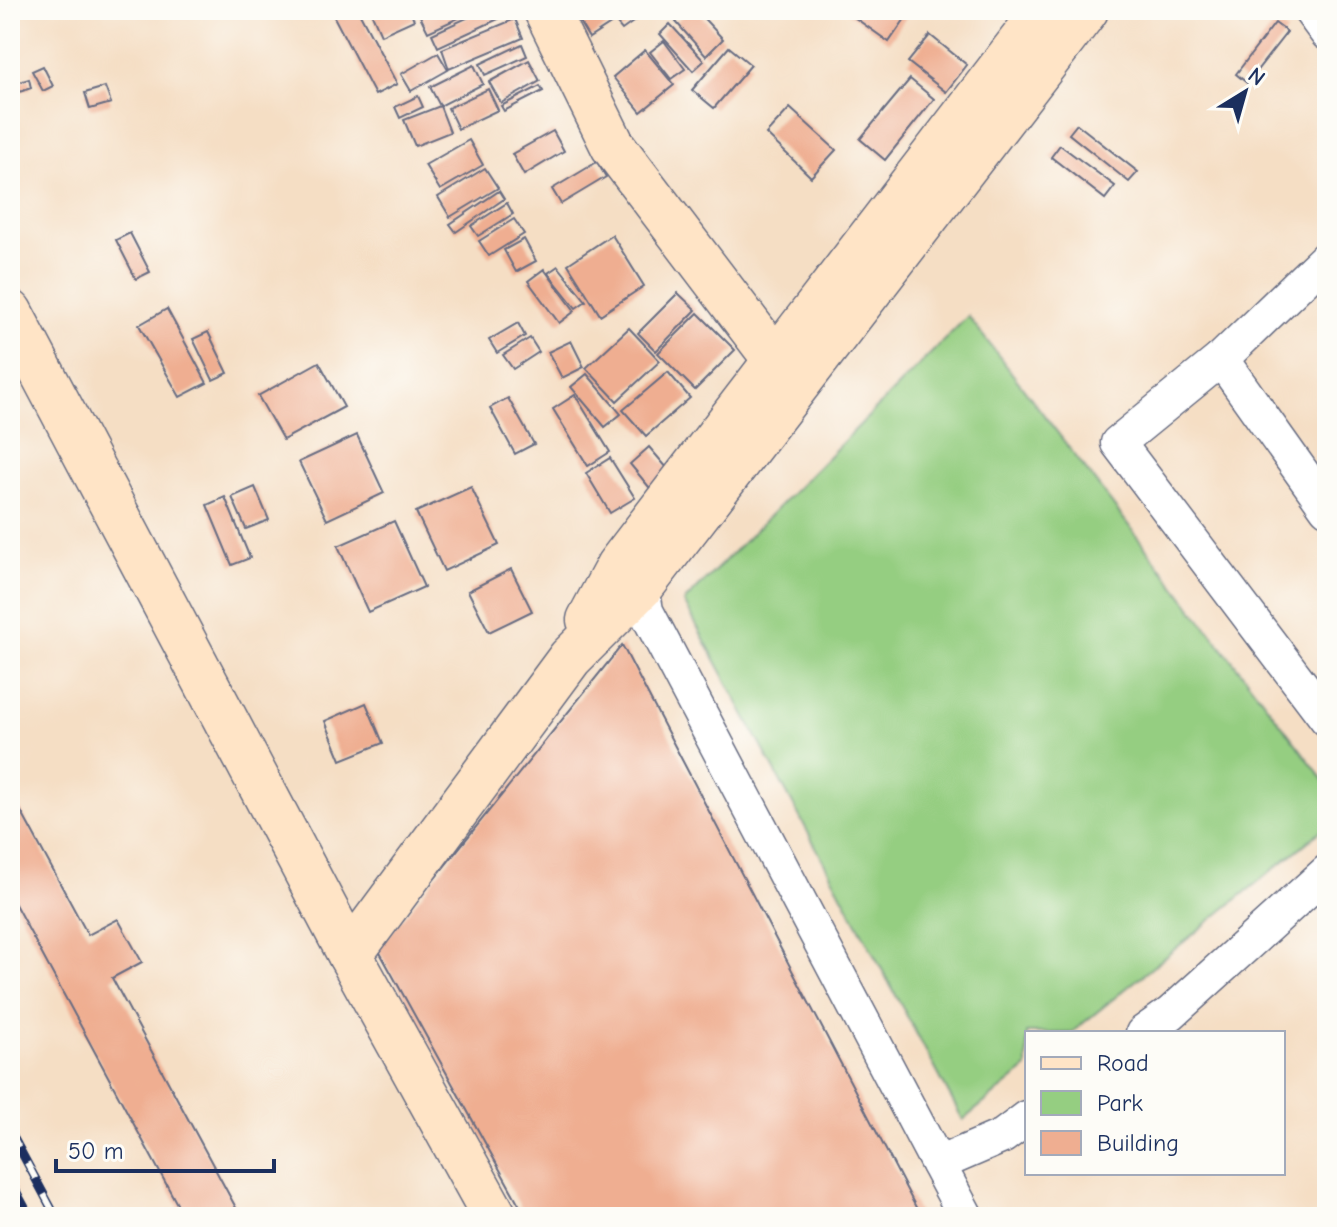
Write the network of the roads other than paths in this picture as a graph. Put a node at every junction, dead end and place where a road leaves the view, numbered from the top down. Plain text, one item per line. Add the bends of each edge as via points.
1 (546, 10) edge
2 (1045, 10) edge
3 (1086, 10) edge
4 (1310, 10) edge
5 (1327, 33) edge
6 (1327, 257) edge
7 (10, 312) edge
8 (1221, 359) junction
9 (786, 373) junction
10 (1327, 508) edge
11 (642, 586) junction
12 (570, 658) junction
13 (1327, 719) edge
14 (1327, 872) edge
15 (350, 955) junction
16 (1146, 1031) edge
17 (1025, 1120) edge
18 (938, 1164) junction
19 (495, 1217) edge
20 (966, 1217) edge

1 - 9 street via 613,146
2 - 9 street
3 - 9 street
4 - 5 street
6 - 8 street
7 - 15 street
8 - 10 street
8 - 13 street via 1118,443
9 - 11 street
9 - 12 street via 618,566
11 - 12 street
11 - 18 street via 653,625
12 - 15 street
14 - 16 street
15 - 19 street
17 - 18 street via 1003,1136
18 - 20 street

